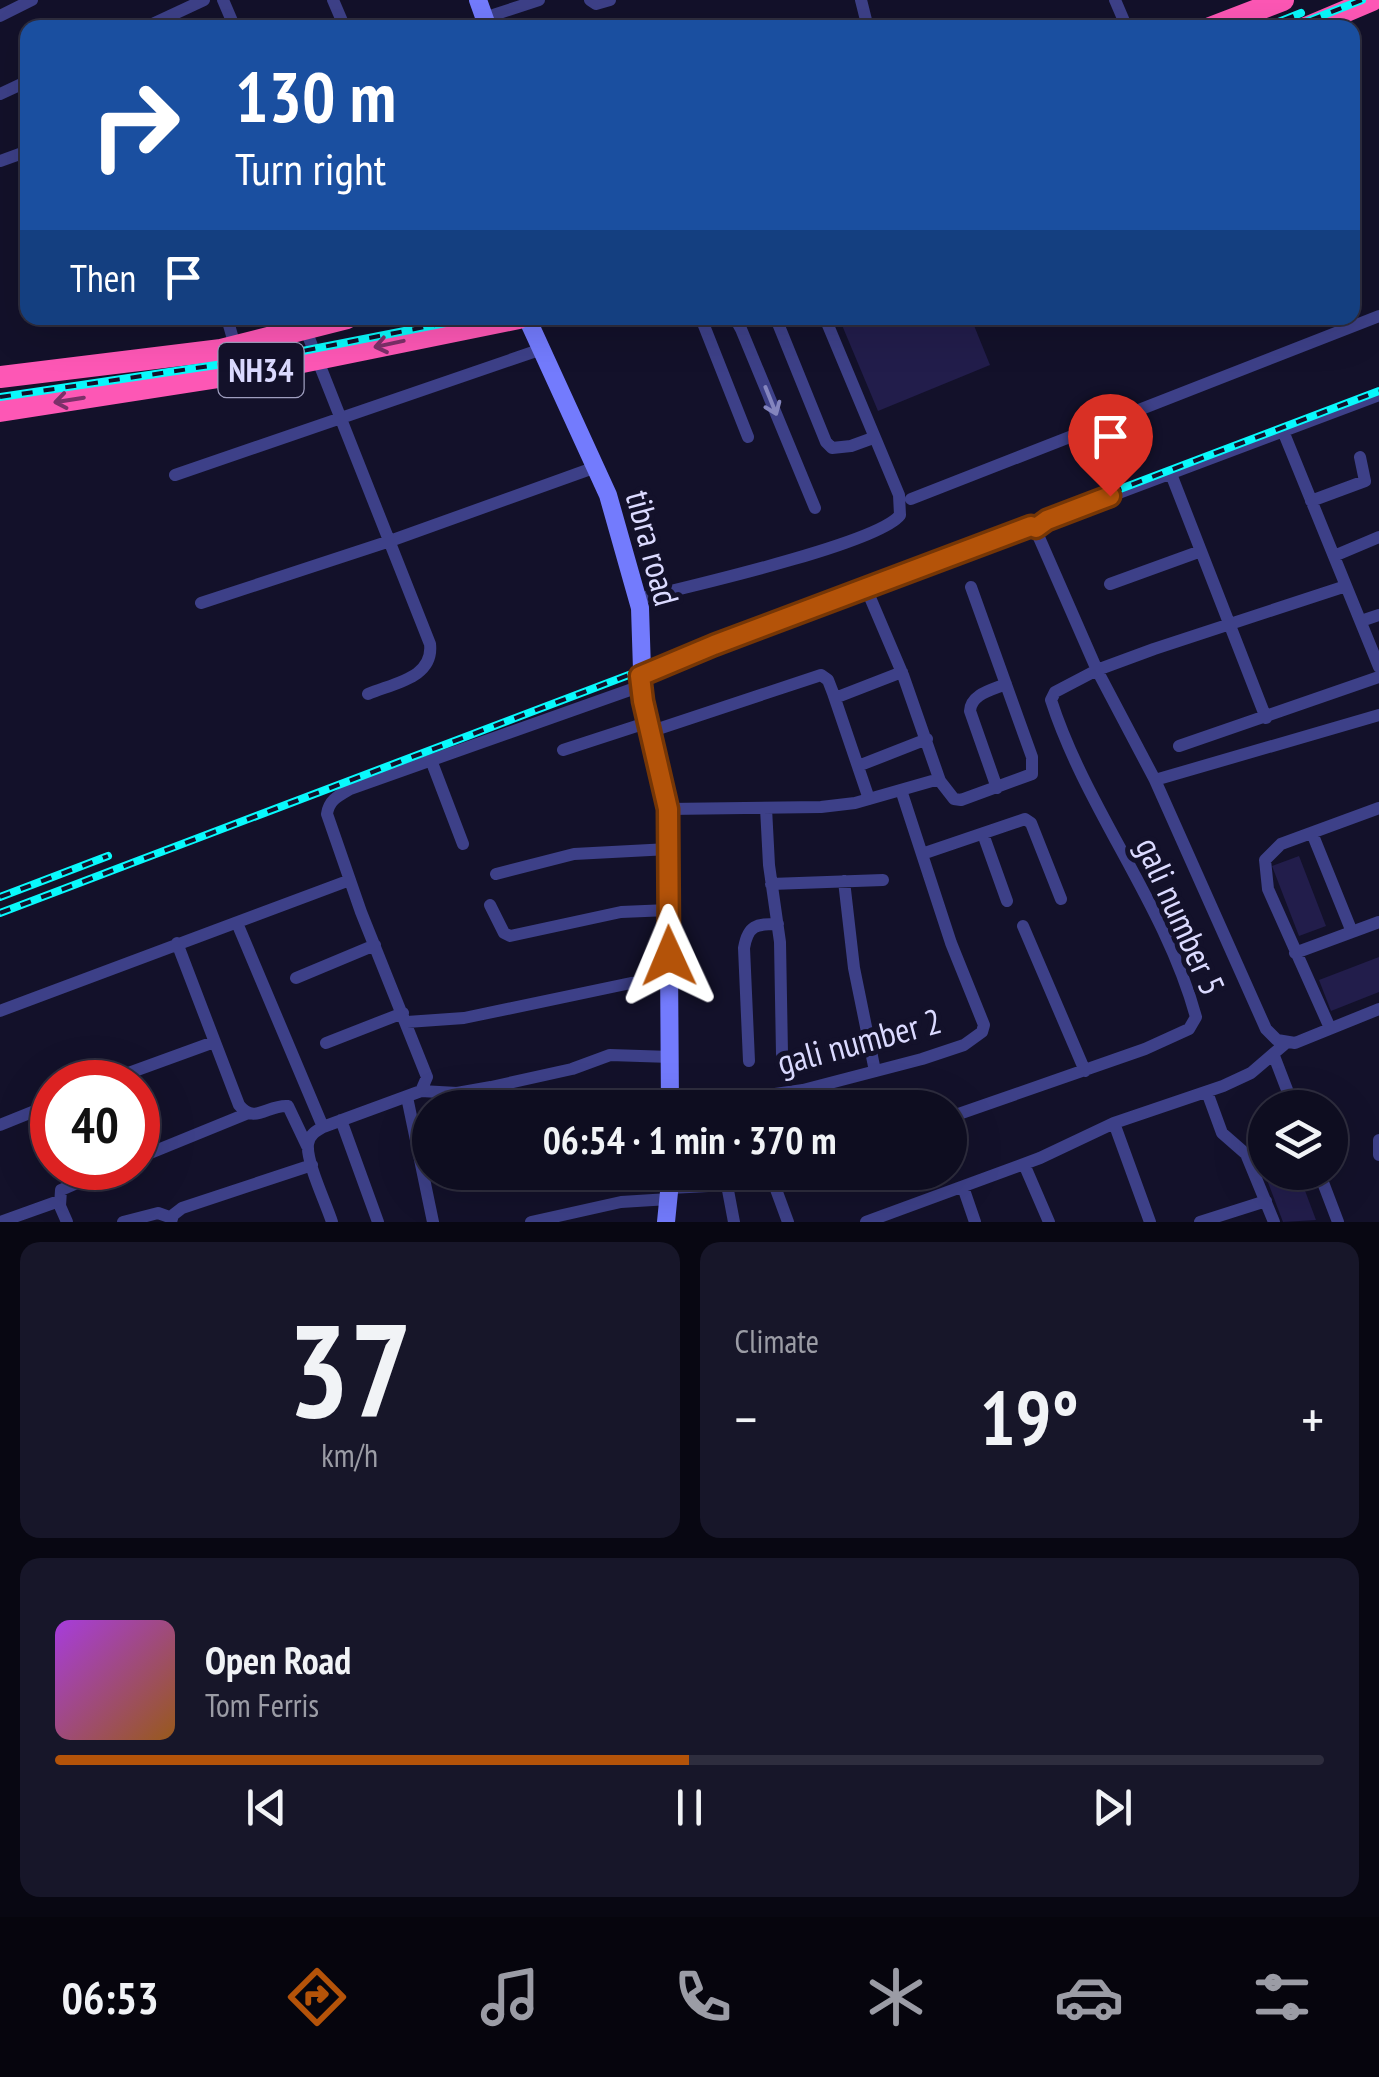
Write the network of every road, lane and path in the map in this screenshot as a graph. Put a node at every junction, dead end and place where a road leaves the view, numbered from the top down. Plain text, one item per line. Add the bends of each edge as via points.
1 (32, 0) edge
2 (204, 0) edge
3 (539, 0) edge
4 (590, 0) edge
5 (610, 0) edge
6 (1283, 0) edge
7 (1372, 0) edge
8 (483, 15) edge
9 (0, 16) edge
10 (161, 20) edge
11 (1231, 20) edge
12 (1325, 20) edge
13 (228, 325) edge
14 (318, 325) edge
15 (485, 325) edge
16 (531, 325) edge
17 (705, 325) edge
18 (739, 325) edge
19 (778, 325) edge
20 (828, 325) edge
21 (1356, 325) edge
22 (305, 328) junction
23 (234, 346) junction
24 (542, 349) junction
25 (318, 359) junction
26 (0, 378) edge
27 (1379, 395) edge
28 (0, 411) edge
29 (341, 419) junction
30 (1284, 431) junction
31 (748, 437) dead end
32 (873, 438) junction
33 (1360, 456) dead end
34 (596, 467) junction
35 (174, 474) dead end
36 (1171, 474) junction
37 (911, 499) dead end
38 (1311, 501) junction
39 (815, 508) dead end
40 (1036, 528) junction
41 (1379, 537) edge
42 (390, 541) junction
43 (1201, 551) junction
44 (1334, 556) junction
45 (1110, 584) dead end
46 (1346, 586) junction
47 (971, 587) dead end
48 (866, 588) junction
49 (638, 599) junction
50 (201, 603) dead end
51 (1379, 615) edge
52 (1360, 621) junction
53 (1230, 624) junction
54 (1379, 667) edge
55 (1098, 670) junction
56 (902, 672) junction
57 (1379, 677) edge
58 (641, 681) junction
59 (1006, 684) junction
60 (368, 694) dead end
61 (835, 698) junction
62 (1379, 715) edge
63 (1266, 718) junction
64 (650, 727) junction
65 (927, 739) junction
66 (1179, 746) dead end
67 (563, 750) dead end
68 (431, 760) junction
69 (858, 766) junction
70 (1155, 780) junction
71 (940, 781) junction
72 (997, 788) junction
73 (901, 790) junction
74 (869, 799) junction
75 (766, 808) junction
76 (1379, 808) edge
77 (668, 809) junction
78 (1312, 833) junction
79 (983, 834) junction
80 (463, 844) dead end
81 (669, 849) junction
82 (922, 854) junction
83 (496, 874) dead end
84 (350, 880) junction
85 (882, 880) dead end
86 (844, 882) junction
87 (772, 884) junction
88 (1061, 899) dead end
89 (1007, 901) dead end
90 (490, 905) dead end
91 (669, 910) junction
92 (1379, 922) edge
93 (237, 923) junction
94 (778, 924) junction
95 (1023, 926) dead end
96 (1352, 932) junction
97 (177, 944) junction
98 (375, 945) junction
99 (1295, 953) junction
100 (296, 978) dead end
101 (670, 981) junction
102 (1379, 1009) edge
103 (0, 1011) edge
104 (405, 1018) junction
105 (1330, 1028) junction
106 (214, 1042) junction
107 (326, 1044) dead end
108 (1286, 1044) junction
109 (782, 1054) dead end
110 (1274, 1056) junction
111 (671, 1057) junction
112 (749, 1060) dead end
113 (160, 1062) edge
114 (874, 1071) junction
115 (1085, 1071) junction
116 (417, 1090) edge
117 (478, 1090) edge
118 (670, 1090) edge
119 (803, 1090) edge
120 (1287, 1090) edge
121 (1207, 1092) junction
122 (412, 1095) edge
123 (967, 1111) edge
124 (30, 1113) edge
125 (246, 1114) junction
126 (341, 1120) junction
127 (1114, 1123) junction
128 (0, 1125) edge
129 (323, 1126) junction
130 (1379, 1140) edge
131 (307, 1146) junction
132 (160, 1149) edge
133 (1379, 1155) edge
134 (1024, 1164) junction
135 (312, 1165) junction
136 (967, 1185) edge
137 (61, 1190) edge
138 (428, 1190) edge
139 (660, 1190) edge
140 (670, 1190) edge
141 (728, 1190) edge
142 (777, 1190) edge
143 (956, 1190) edge
144 (963, 1190) edge
145 (1326, 1190) edge
146 (59, 1201) junction
147 (1266, 1201) junction
148 (900, 1216) edge
149 (172, 1220) edge
150 (536, 1221) edge
151 (0, 1222) edge
152 (66, 1222) edge
153 (124, 1222) edge
154 (332, 1222) edge
155 (378, 1222) edge
156 (432, 1222) edge
157 (666, 1222) edge
158 (734, 1222) edge
159 (788, 1222) edge
160 (866, 1222) edge
161 (974, 1222) edge
162 (1048, 1222) edge
163 (1150, 1222) edge
164 (1200, 1222) edge
165 (1274, 1222) edge
166 (1338, 1222) edge

1 - 9 street
2 - 10 street
3 - 8 street
4 - 5 street
6 - 11 highway
7 - 12 highway
13 - 23 street
14 - 22 highway, NH34
15 -> 25 highway, NH34
16 - 24 street, tibra road
17 - 31 street
18 -> 39 street
19 - 32 street via 826,442 840,449
20 - 32 street
21 - 37 street
22 - 23 highway, NH34
22 - 25 street
23 - 26 highway, NH34
24 - 29 street
24 - 34 street, tibra road
25 -> 28 highway, NH34
25 - 29 street
27 - 30 street
29 - 35 street
29 - 42 street
30 - 36 street
30 - 38 street
32 - 49 street via 899,495 895,522 787,562
33 - 38 street via 1365,481
34 - 42 street
34 - 49 street, tibra road
36 - 40 street
36 - 43 street
38 - 44 street
40 - 48 street
40 - 55 street
41 - 44 street
42 - 50 street
42 - 60 street via 432,658 417,674
43 - 45 street
43 - 53 street
44 - 46 street
46 - 52 street
46 - 53 street
47 - 59 street
48 - 56 street
48 - 58 street
49 - 58 street, tibra road
51 - 52 street
52 - 54 street
53 - 55 street
53 - 63 street
55 - 70 street
55 - 115 street, gali number 5 via 1055,692 1052,700 1070,754 1160,925 1196,1017 1180,1034
56 - 61 street
56 - 65 street
57 - 63 street
58 - 64 street, tibra road
58 - 68 street
59 - 72 street via 970,703
59 - 72 street via 1034,768
61 - 64 street via 828,680 813,676
61 - 69 street
62 - 70 street
63 - 66 street
64 - 67 street
64 - 77 street, tibra road
65 - 69 street
65 - 71 street
68 - 80 street
68 - 84 street via 350,789 328,806
69 - 74 street
70 - 108 street via 1262,1023
71 - 72 street via 954,799
71 - 73 street
73 - 74 street
73 - 82 street, gali number 2
74 - 75 street
75 - 77 street
75 - 87 street
76 - 78 street
77 - 81 street, tibra road
78 - 96 street
78 - 99 street via 1281,844 1264,860 1268,889
79 - 82 street
79 - 88 street via 1018,820 1032,823
79 - 89 street
81 - 83 street via 574,854
81 - 91 street, tibra road
82 - 114 street, gali number 2 via 984,1026 964,1045
84 - 93 street
84 - 98 street
85 - 86 street
86 - 87 street
86 - 114 street
87 - 94 street
90 - 91 street via 510,936 620,912
91 - 101 street, tibra road
92 - 96 street
93 - 97 street
93 - 129 street
94 - 109 street
94 - 112 street via 751,926 744,948
95 - 115 street
96 - 99 street
97 - 103 street
97 - 106 street
98 - 100 street
98 - 104 street
99 - 105 street
101 - 104 street via 614,985 464,1018
101 - 111 street, tibra road
102 - 105 street
104 - 107 street
104 - 116 street via 427,1077
105 - 108 street
106 - 113 street
106 - 125 street
108 - 110 street
110 - 120 street
110 - 121 street
111 - 117 street via 610,1055
111 - 118 street, tibra road
114 - 119 street, gali number 2
115 - 123 street, gali number 5
121 - 127 street
121 - 147 street via 1222,1133 1246,1154
122 - 126 street
124 - 128 street
125 - 131 street via 288,1106
125 - 132 street
126 - 129 street
126 - 155 street
127 - 134 street
127 - 163 street
129 - 131 street
130 - 133 street
131 - 135 street
134 - 136 street
134 - 162 street
135 - 149 street via 182,1208
135 - 154 street
137 - 146 street
138 - 156 street
139 - 150 street
140 - 157 street
141 - 158 street
142 - 159 street
143 - 148 street
144 - 161 street
145 - 166 street
146 - 151 street
146 - 152 street
147 - 164 street
147 - 165 street
148 - 160 street
149 - 153 street via 158,1213

